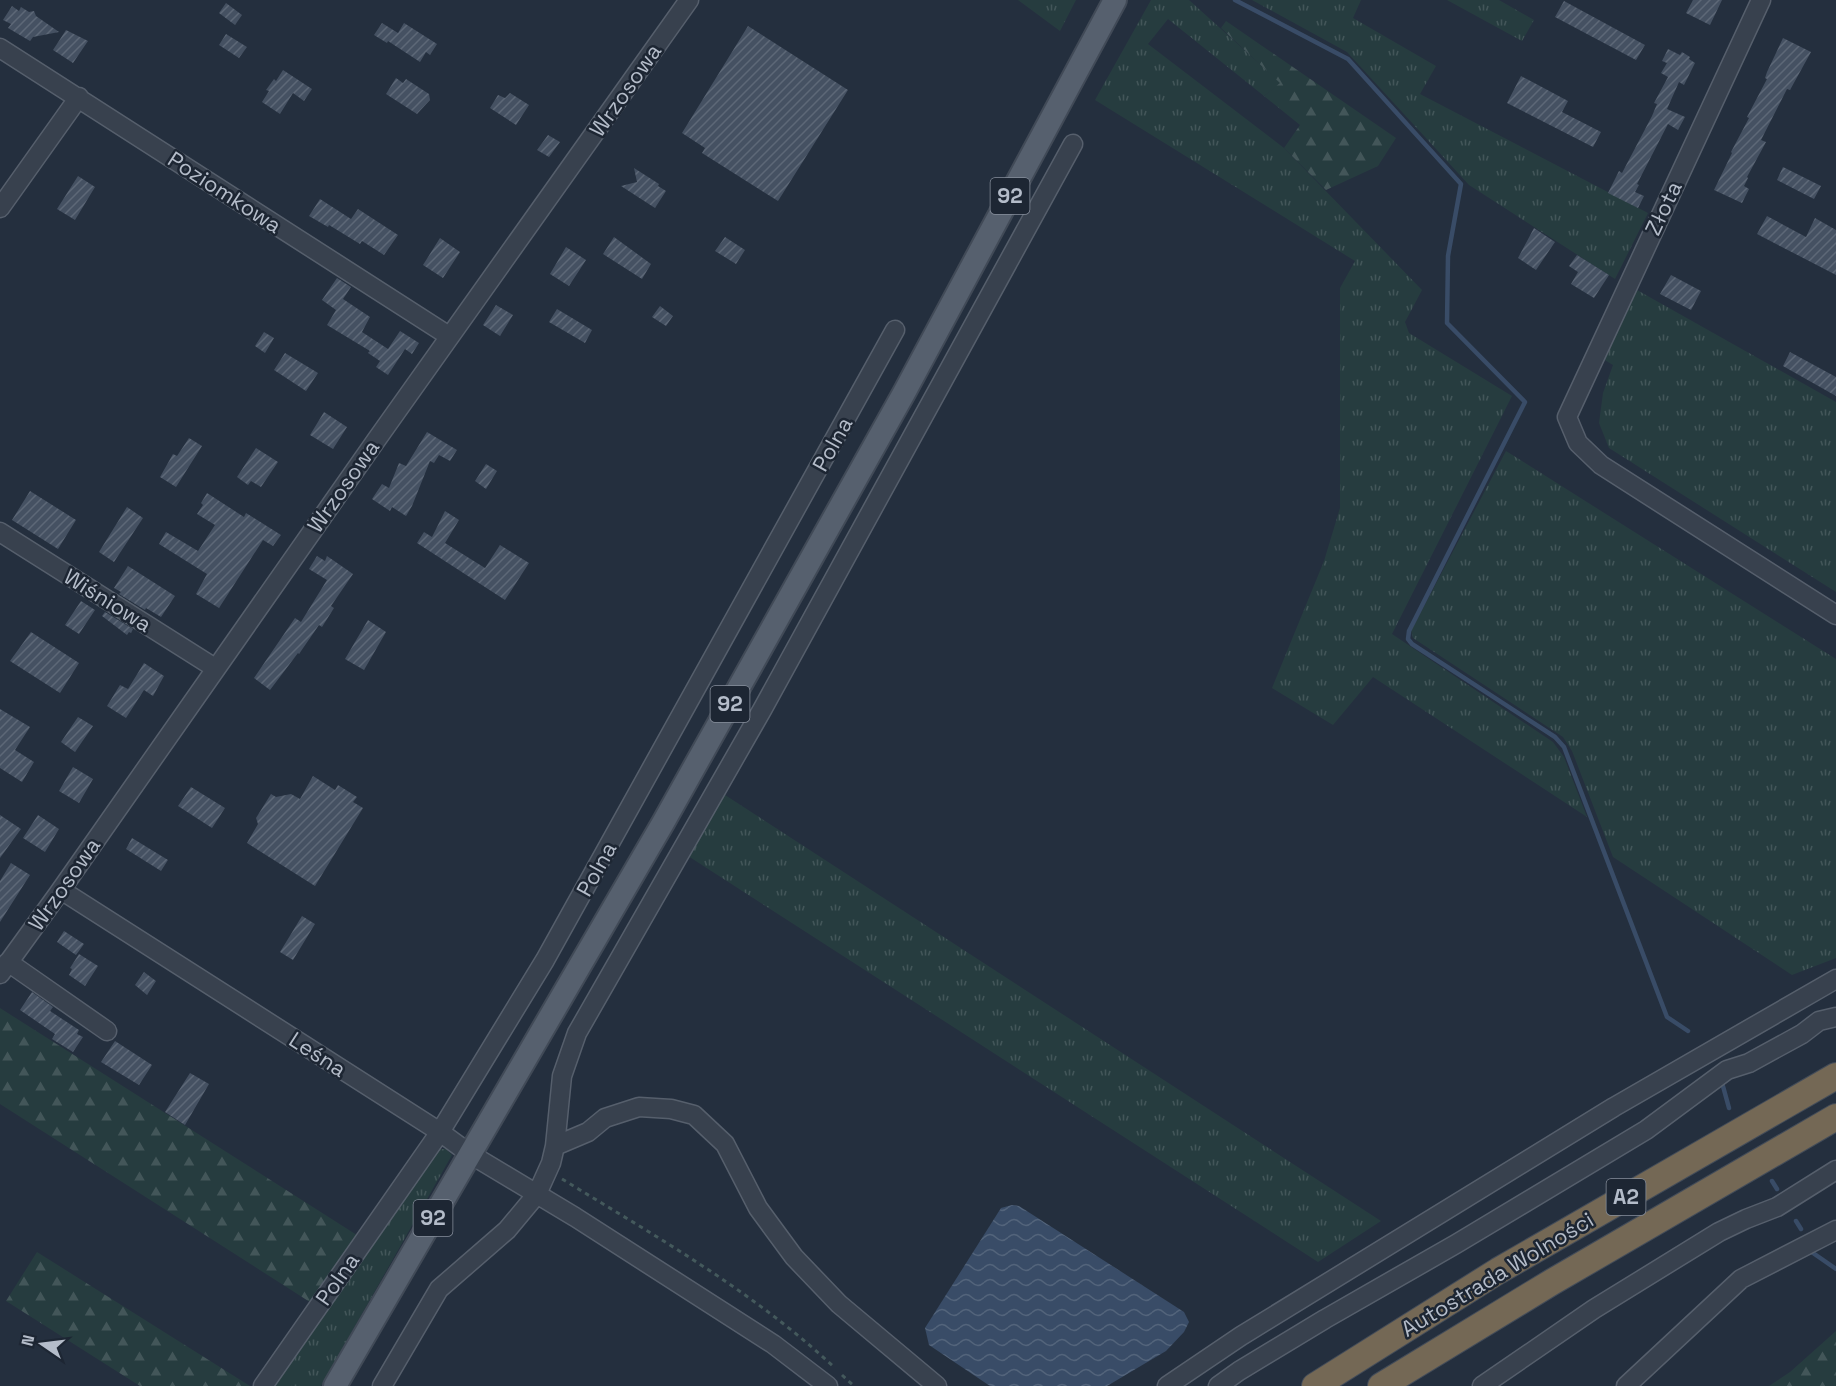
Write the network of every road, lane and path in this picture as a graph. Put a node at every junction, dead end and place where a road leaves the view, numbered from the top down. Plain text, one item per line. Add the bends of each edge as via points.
1 (689, 0) edge
2 (1115, 0) edge
3 (1761, 0) edge
4 (0, 48) edge
5 (78, 97) junction
6 (1073, 144) dead end
7 (0, 208) edge
8 (895, 330) dead end
9 (449, 336) junction
10 (0, 532) edge
11 (1836, 615) edge
12 (215, 668) junction
13 (61, 890) junction
14 (4, 968) edge
15 (1836, 979) edge
16 (1836, 1017) edge
17 (107, 1030) dead end
18 (1836, 1076) edge
19 (1836, 1117) edge
20 (440, 1132) junction
21 (555, 1146) junction
22 (470, 1154) junction
23 (1836, 1170) edge
24 (548, 1171) junction
25 (537, 1194) junction
26 (1836, 1230) edge
27 (263, 1386) edge
28 (335, 1386) edge
29 (382, 1386) edge
30 (828, 1386) edge
31 (854, 1386) edge
32 (937, 1386) edge
33 (1167, 1386) edge
34 (1218, 1386) edge
35 (1315, 1386) edge
36 (1381, 1386) edge
37 (1482, 1386) edge
38 (1626, 1386) edge

1 - 9 street, Wrzosowa
2 - 22 main road, 92 via 882,434 663,824
3 - 11 street, Złota via 1567,417 1578,443 1601,465
4 - 5 street, Poziomkowa
5 - 7 street
5 - 9 street, Poziomkowa
6 - 21 street via 762,710 578,1033 562,1076
8 - 20 street, Polna via 545,960
9 - 12 street, Wrzosowa
10 - 12 street, Wiśniowa
12 - 13 street, Wrzosowa
13 - 14 street, Wrzosowa
13 - 20 street, Leśna
14 - 17 street
15 - 33 street via 1614,1107 1241,1336
16 - 34 street via 1819,1021 1749,1063 1727,1070 1646,1130
18 - 35 highway, Autostrada Wolności / A2 via 1498,1271
19 - 36 highway, Autostrada Wolności / A2
20 - 22 street, Leśna
20 - 27 street, Polna
21 - 24 street
21 - 32 street via 588,1132 605,1118 639,1107 694,1115 724,1144 758,1208 794,1257 839,1304
22 - 25 street, Leśna
22 - 28 main road, 92
23 - 37 street via 1778,1207 1709,1238 1594,1309
24 - 25 street
24 - 31 path via 692,1258 764,1309
25 - 29 street via 507,1230 439,1289
25 - 30 street, Leśna via 773,1344
26 - 38 street via 1741,1279

